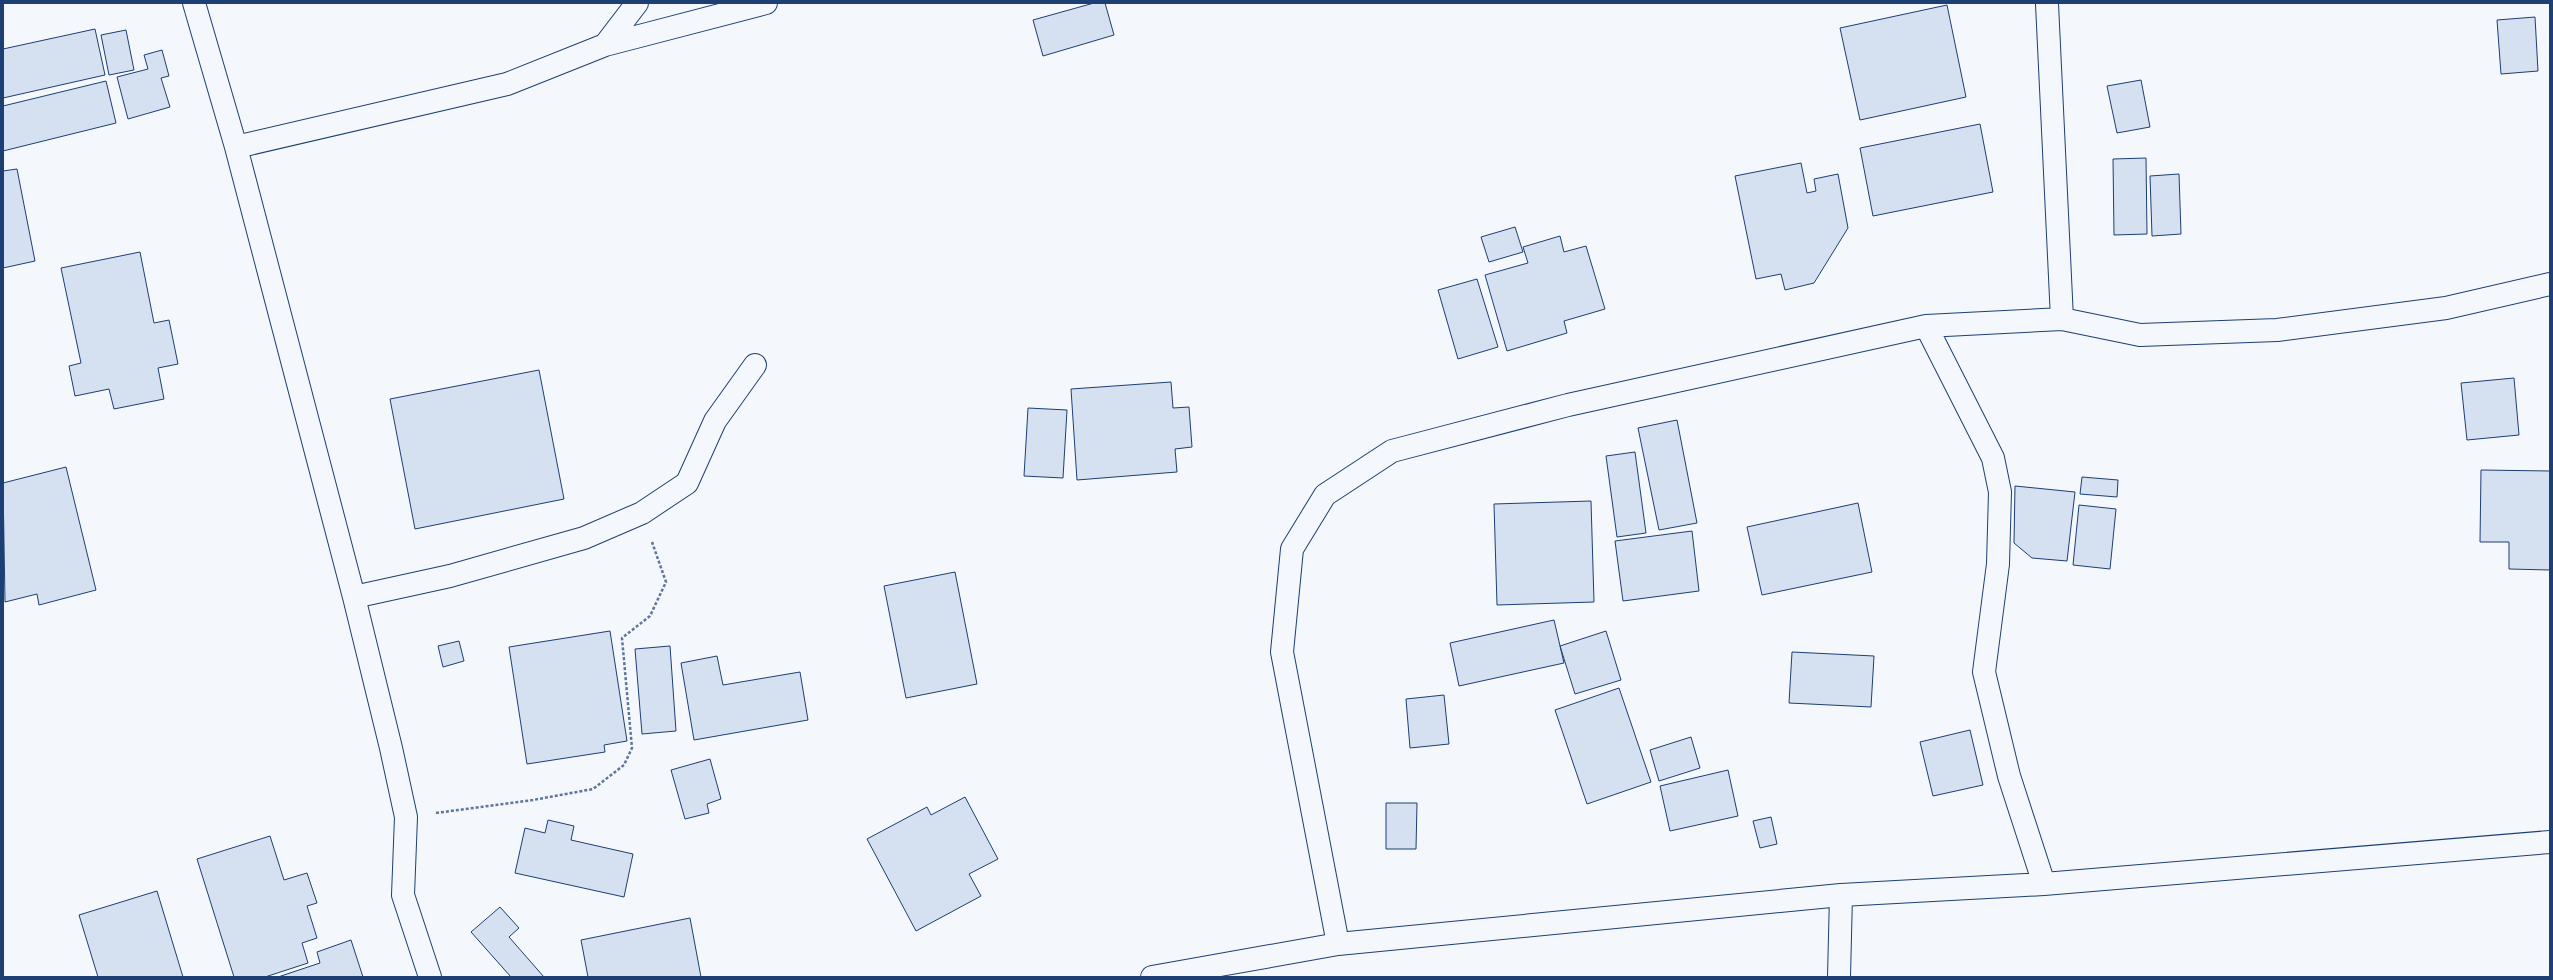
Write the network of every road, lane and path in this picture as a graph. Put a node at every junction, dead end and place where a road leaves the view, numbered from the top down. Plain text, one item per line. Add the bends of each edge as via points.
1 (194, 3) edge
2 (637, 3) edge
3 (766, 3) edge
4 (2047, 4) dead end
5 (605, 46) junction
6 (236, 146) junction
7 (2550, 284) edge
8 (2062, 319) junction
9 (1926, 326) junction
10 (755, 365) dead end
11 (642, 513) junction
12 (354, 597) junction
13 (406, 817) junction
14 (2550, 842) edge
15 (2044, 884) junction
16 (1842, 895) junction
17 (1338, 944) junction
18 (1225, 971) edge
19 (430, 977) edge
20 (1152, 977) edge
21 (1839, 977) edge

1 - 6 street
2 - 5 street
3 - 5 street
4 - 8 street
5 - 6 street via 507,84
6 - 12 street
7 - 8 street via 2446,308 2277,330 2140,335
8 - 9 street
9 - 15 street via 1993,458 1998,485 1998,564 1984,672 2009,776
9 - 17 street via 1568,405 1392,451 1326,495 1292,549 1282,652
10 - 11 street via 715,421 687,483
11 - 12 street via 584,538 450,576
11 - 13 path via 666,582 650,616 622,638 632,748 624,765 593,789
12 - 13 street
13 - 19 street via 403,895
14 - 15 street
15 - 16 street
16 - 17 street
16 - 21 street
17 - 18 street
18 - 20 street

